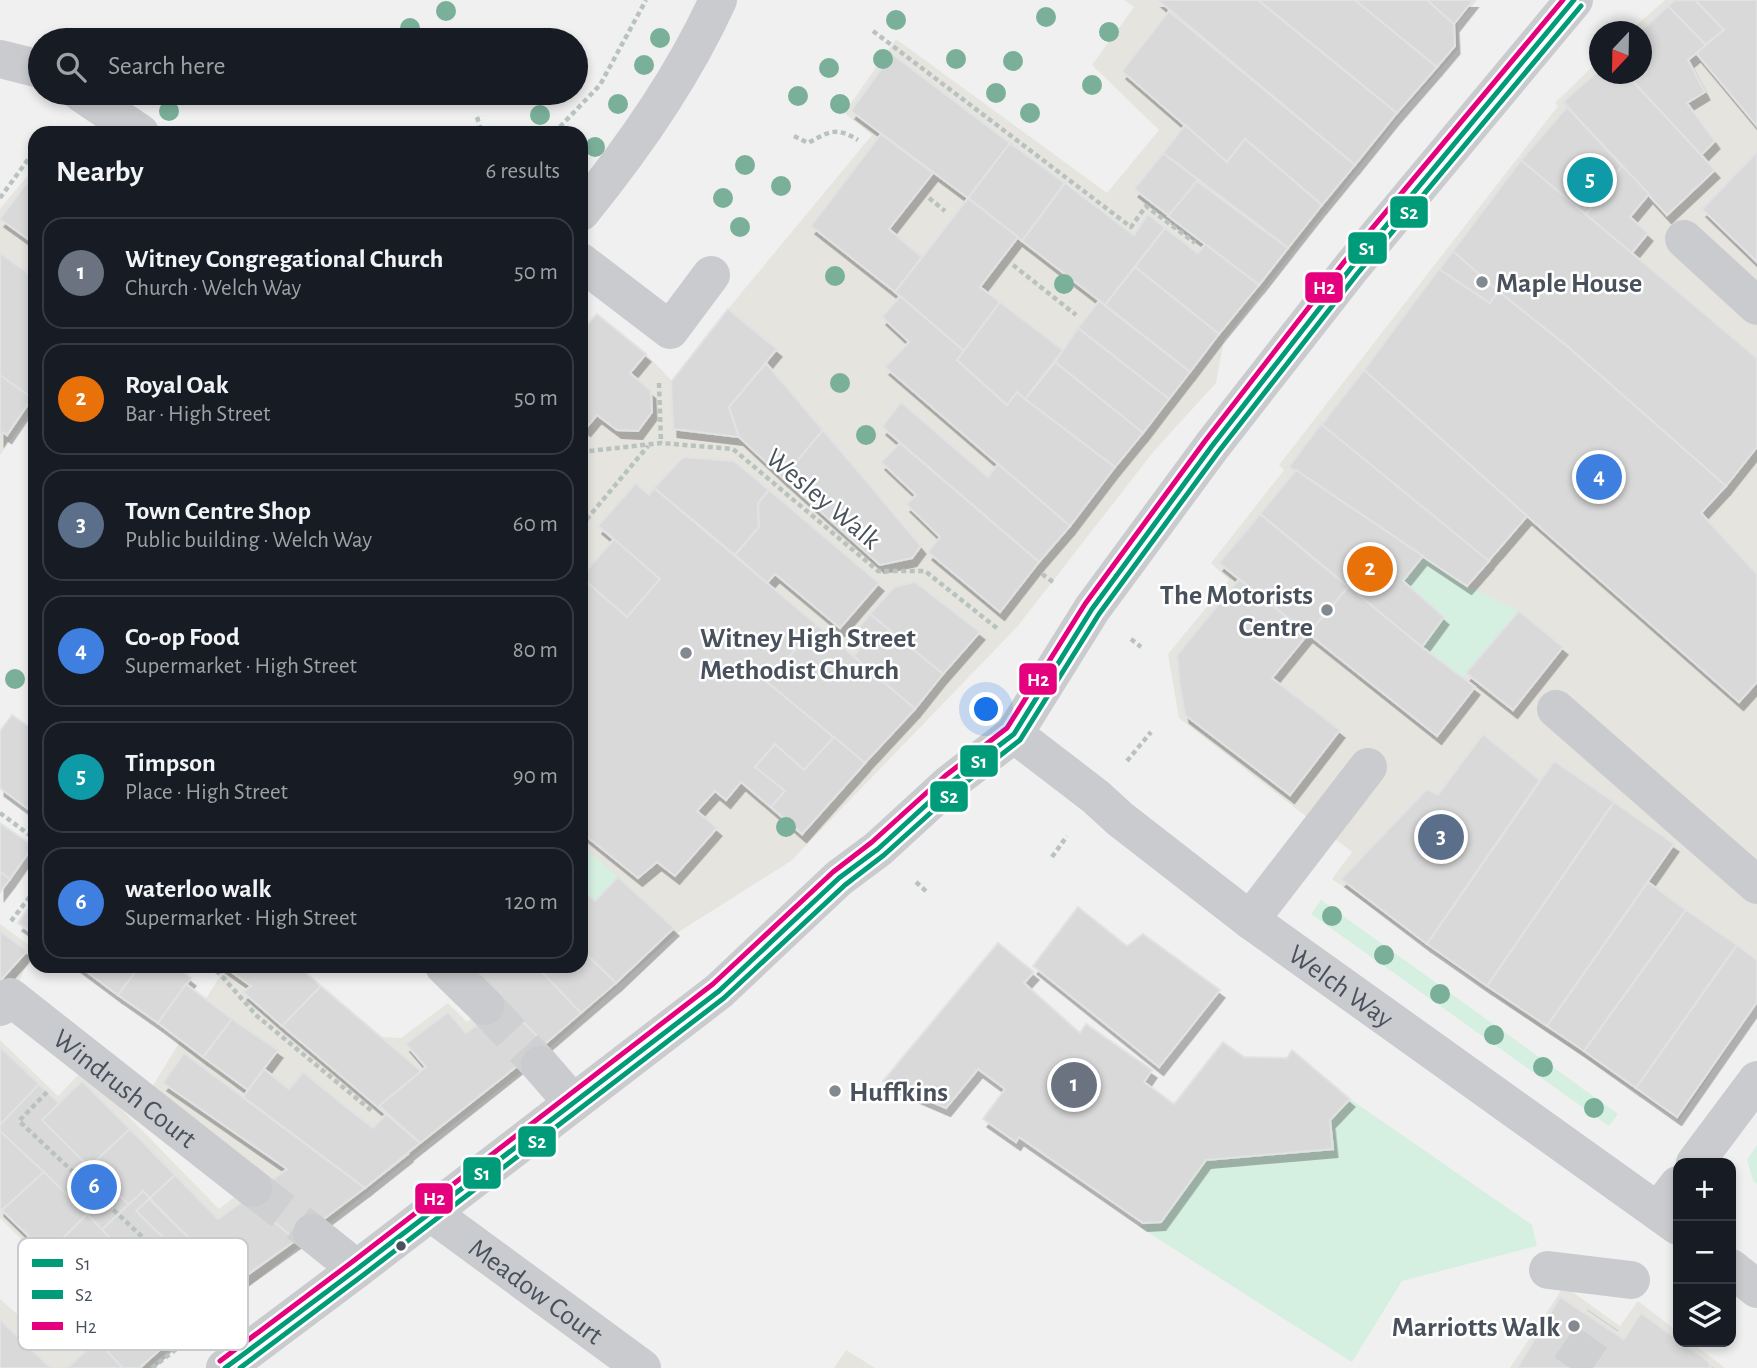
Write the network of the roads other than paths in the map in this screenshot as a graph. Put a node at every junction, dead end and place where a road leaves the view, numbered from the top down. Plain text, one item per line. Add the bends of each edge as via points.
1 (718, 0) edge
2 (1574, 0) edge
3 (0, 59) edge
4 (28, 66) edge
5 (99, 105) edge
6 (130, 126) edge
7 (588, 203) edge
8 (1684, 239) dead end
9 (588, 266) edge
10 (711, 275) dead end
11 (1757, 306) edge
12 (1556, 709) dead end
13 (1014, 734) junction
14 (1368, 767) dead end
15 (1757, 885) edge
16 (1250, 920) junction
17 (451, 973) edge
18 (485, 1006) tunnel mouth
19 (0, 1007) edge
20 (540, 1065) tunnel mouth
21 (1757, 1080) edge
22 (573, 1103) junction
23 (1699, 1158) edge
24 (253, 1188) tunnel mouth
25 (1672, 1207) edge
26 (431, 1213) junction
27 (312, 1233) tunnel mouth
28 (358, 1269) junction
29 (1548, 1270) dead end
30 (1736, 1272) edge
31 (1631, 1280) dead end
32 (1757, 1289) edge
33 (225, 1368) edge
34 (642, 1368) edge

1 - 7 street via 651,121
2 - 13 street via 1351,268 1212,446 1092,609
3 - 4 street
5 - 6 street
8 - 11 street
9 - 10 street via 670,330
12 - 15 street
13 - 16 street, Welch Way
13 - 22 street via 839,878 719,991
14 - 16 street
16 - 25 street, Welch Way
17 - 18 street
19 - 24 street, Windrush Court via 10,997
20 - 22 street
21 - 23 street
22 - 26 street
26 - 28 street
26 - 34 street, Meadow Court
27 - 28 street
28 - 33 street
29 - 31 street
30 - 32 street

